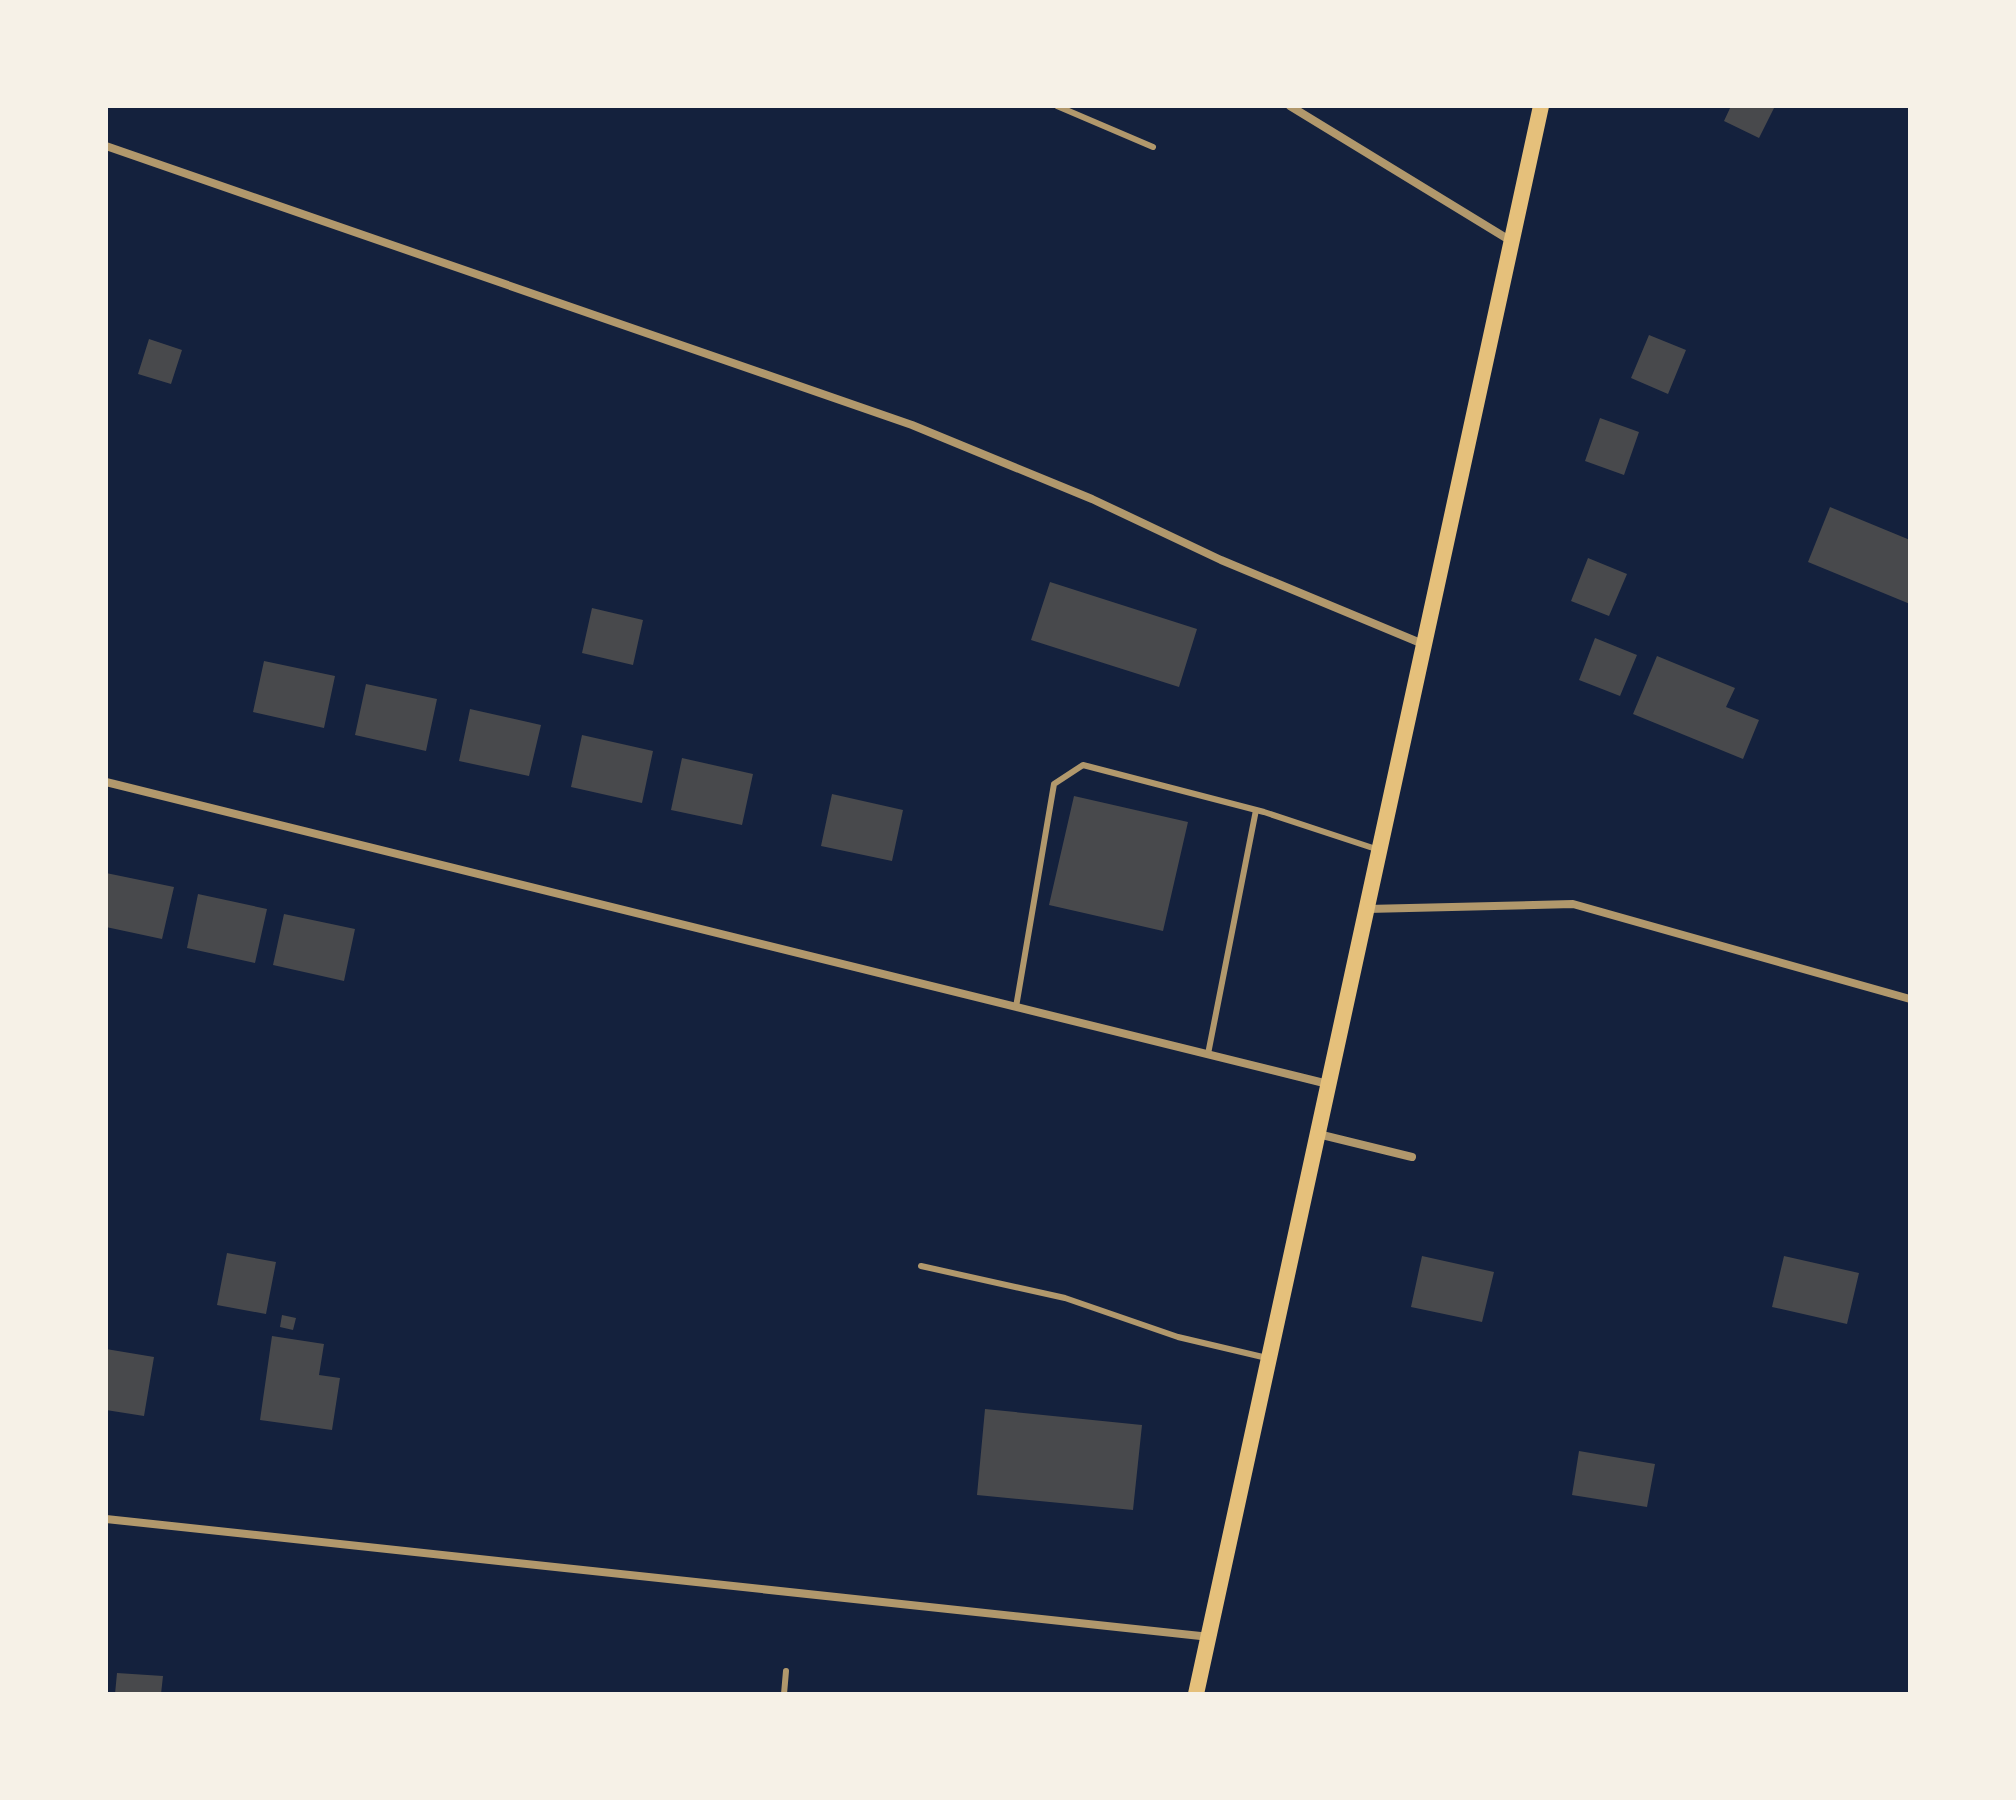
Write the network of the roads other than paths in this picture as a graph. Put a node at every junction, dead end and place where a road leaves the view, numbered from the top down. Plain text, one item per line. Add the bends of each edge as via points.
1 (1057, 106) edge
2 (1290, 106) edge
3 (1541, 106) edge
4 (106, 146) edge
5 (1153, 147) dead end
6 (1511, 241) junction
7 (1423, 644) junction
8 (106, 782) edge
9 (1256, 810) junction
10 (1379, 850) junction
11 (1366, 909) junction
12 (1910, 999) edge
13 (1016, 1007) junction
14 (1208, 1054) junction
15 (1329, 1084) junction
16 (1318, 1134) junction
17 (1412, 1157) dead end
18 (921, 1266) dead end
19 (1270, 1358) junction
20 (106, 1519) edge
21 (1210, 1637) junction
22 (786, 1671) dead end
23 (784, 1694) edge
24 (1196, 1694) edge

1 - 5 lane
2 - 6 street
3 - 6 main road
4 - 7 street via 912,425
6 - 7 main road
7 - 10 main road
8 - 13 street
9 - 10 lane
9 - 13 lane via 1083,765 1054,784
9 - 14 lane
10 - 11 main road
11 - 12 street via 1573,904
11 - 15 main road
13 - 14 street
14 - 15 street
15 - 16 main road
16 - 17 street
16 - 19 main road
18 - 19 lane via 1065,1298 1178,1337
19 - 21 main road
20 - 21 street
21 - 24 main road
22 - 23 lane

